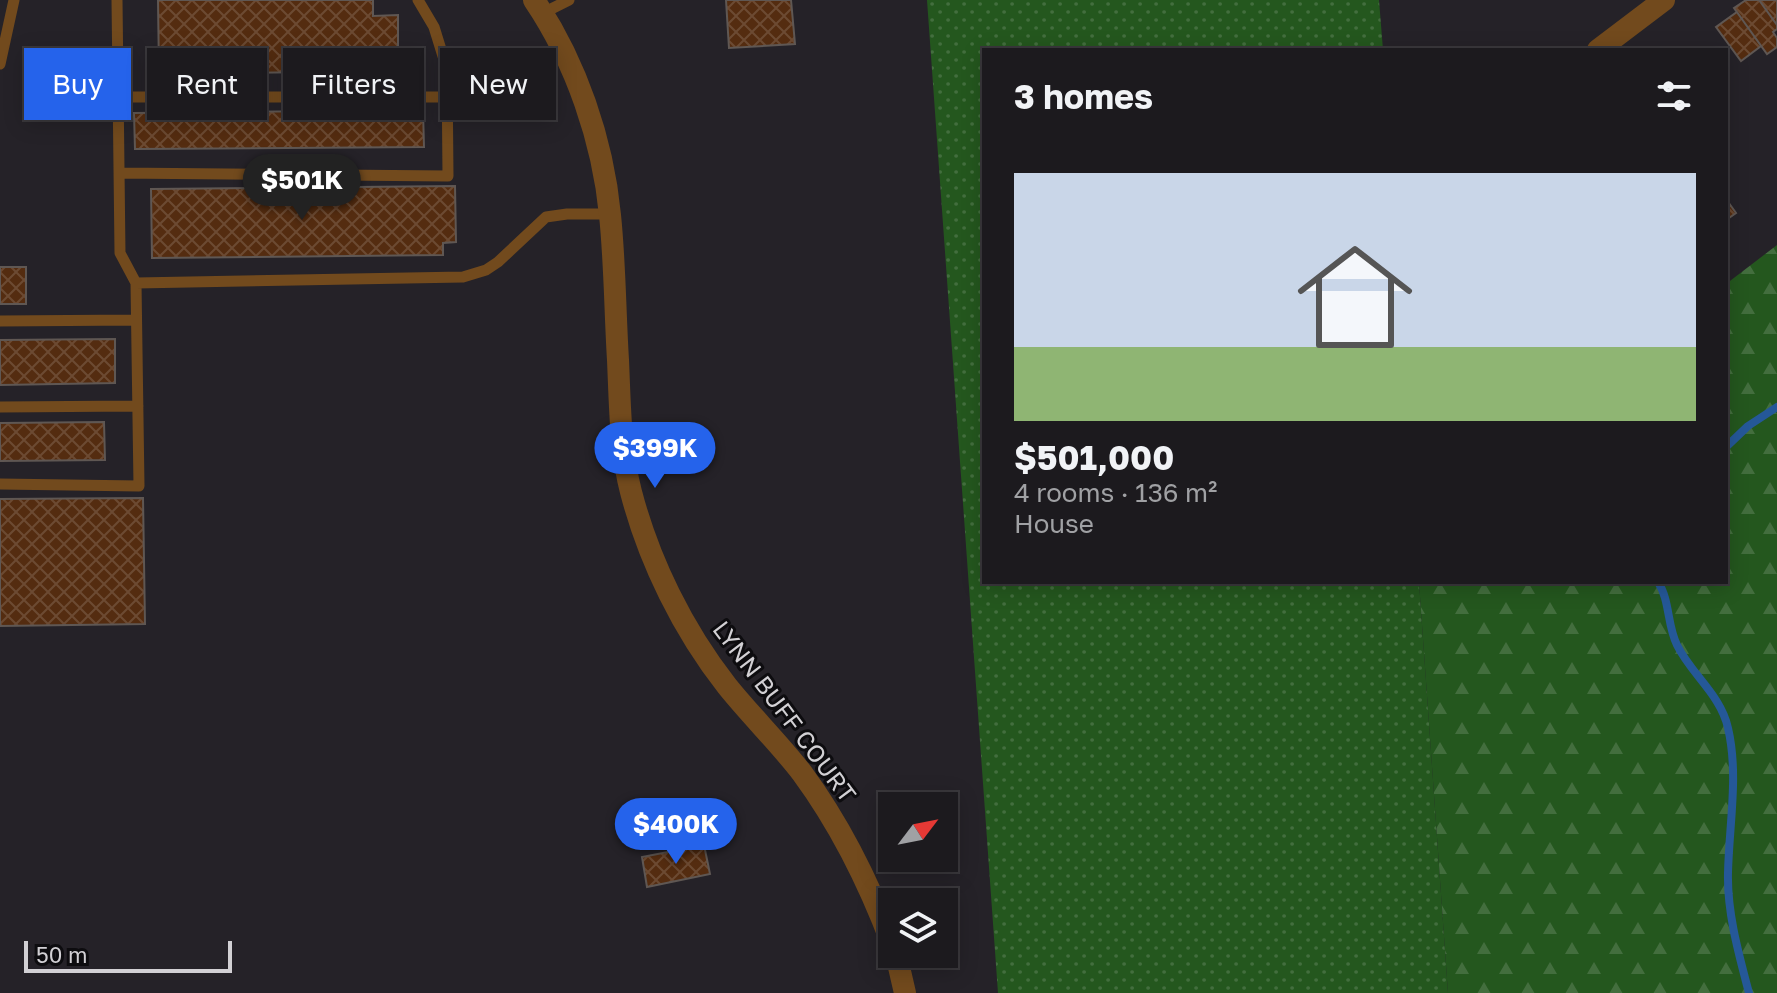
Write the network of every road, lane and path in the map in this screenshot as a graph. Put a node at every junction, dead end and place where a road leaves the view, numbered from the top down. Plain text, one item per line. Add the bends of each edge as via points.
1 (14, 0) edge
2 (117, 0) edge
3 (418, 0) edge
4 (569, 0) edge
5 (1664, 0) edge
6 (539, 7) edge
7 (1640, 7) edge
8 (117, 48) edge
9 (440, 48) edge
10 (1600, 48) edge
11 (0, 64) edge
12 (131, 97) edge
13 (440, 97) edge
14 (118, 120) edge
15 (447, 120) edge
16 (119, 173) junction
17 (610, 214) junction
18 (136, 283) junction
19 (136, 320) junction
20 (0, 321) edge
21 (138, 406) junction
22 (0, 407) edge
23 (0, 484) edge
24 (878, 906) edge
25 (899, 968) edge
26 (905, 993) edge

1 - 11 lane
2 - 8 lane
3 - 9 lane
4 - 6 lane
5 - 7 street
6 - 17 street, LYNN BUFF COURT via 589,116
7 - 10 street
12 - 13 lane
14 - 16 lane
15 - 16 lane via 448,176
16 - 18 lane via 120,253
17 - 18 lane via 546,217 498,262 463,277
17 - 24 street, LYNN BUFF COURT via 621,429 631,490 649,548 669,595 718,674 801,772 839,827
18 - 19 lane
19 - 20 lane
19 - 21 lane
21 - 22 lane
21 - 23 lane via 139,486
25 - 26 street

